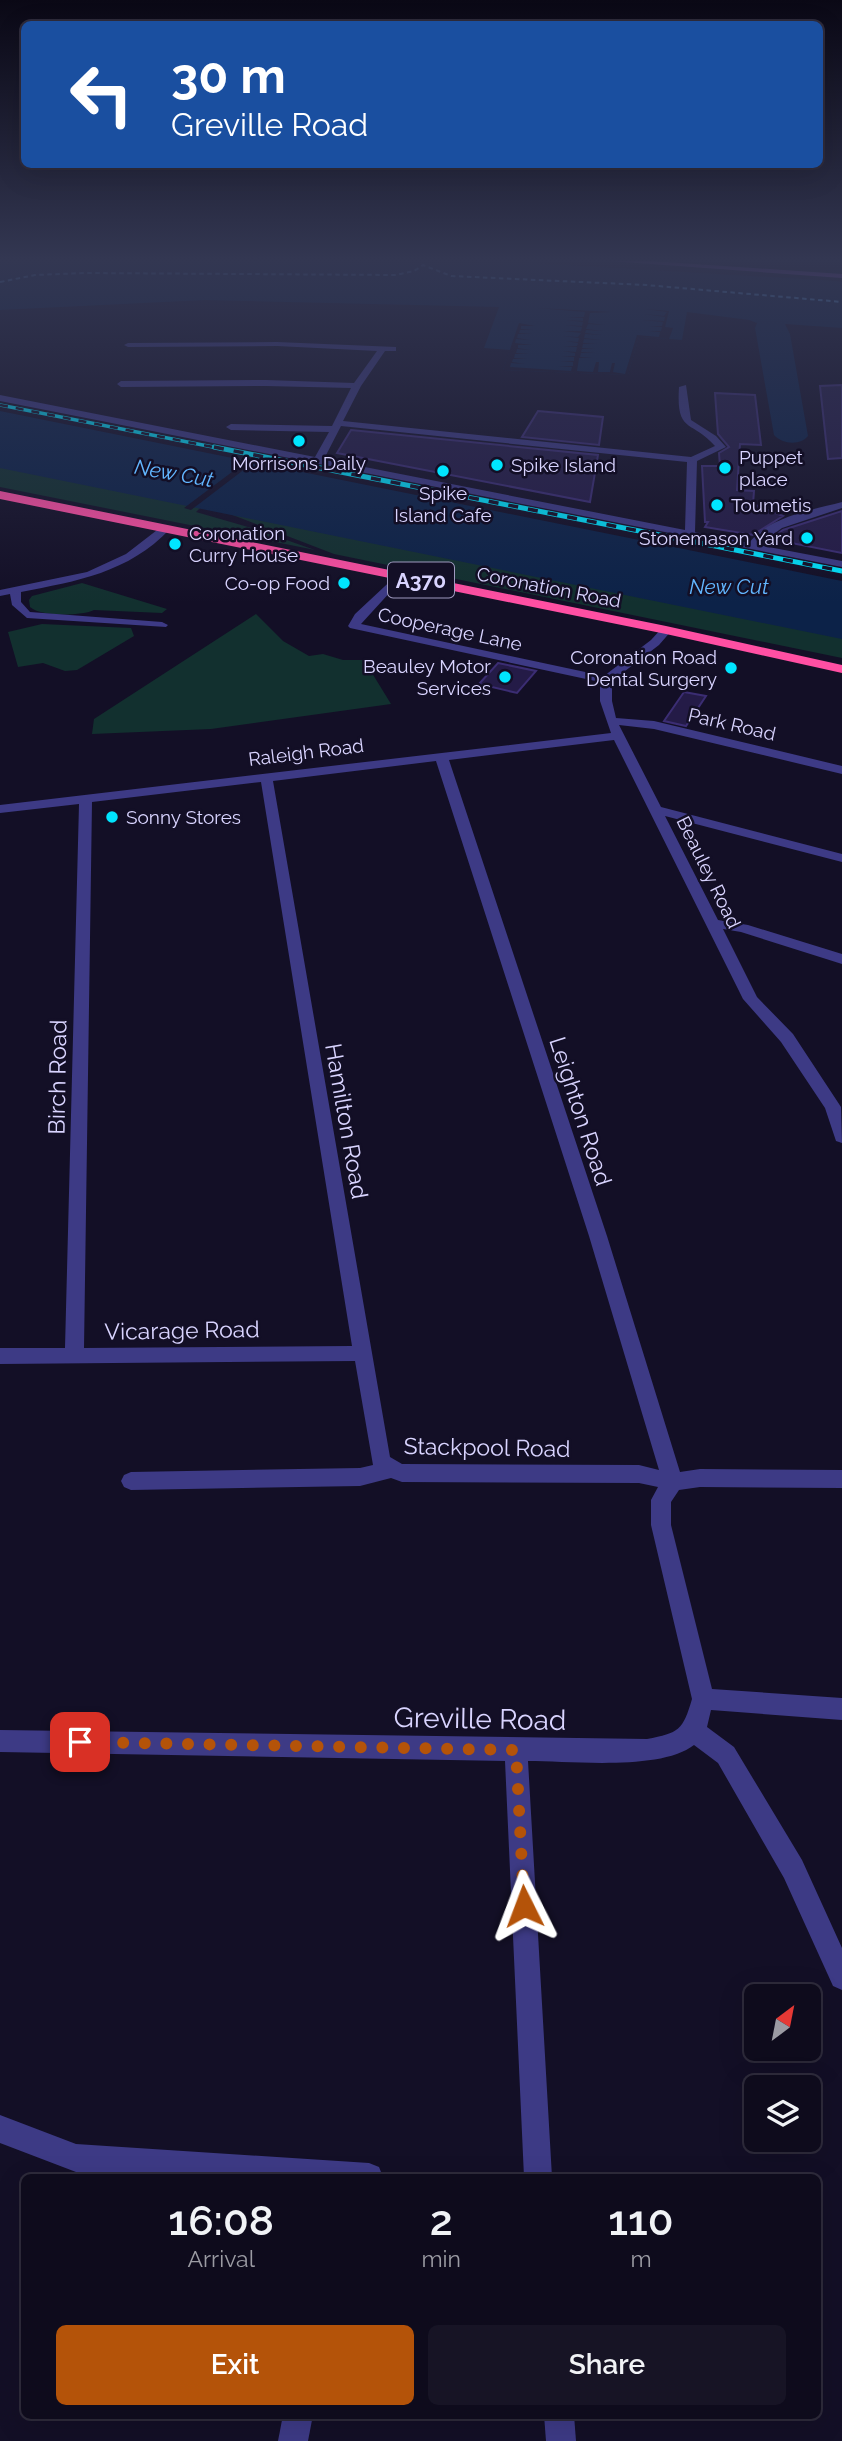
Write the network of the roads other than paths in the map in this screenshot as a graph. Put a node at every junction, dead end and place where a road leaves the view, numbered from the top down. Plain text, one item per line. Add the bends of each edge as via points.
1 (364, 375) edge
2 (121, 384) dead end
3 (357, 386) junction
4 (683, 387) dead end
5 (0, 398) edge
6 (231, 426) dead end
7 (337, 426) junction
8 (692, 460) junction
9 (318, 461) junction
10 (0, 495) edge
11 (842, 505) edge
12 (165, 529) junction
13 (690, 534) junction
14 (752, 546) junction
15 (842, 564) edge
16 (399, 576) junction
17 (15, 591) junction
18 (0, 593) edge
19 (162, 625) dead end
20 (666, 630) junction
21 (842, 669) edge
22 (606, 680) junction
23 (611, 721) junction
24 (617, 736) junction
25 (441, 756) junction
26 (842, 770) edge
27 (266, 776) junction
28 (86, 799) junction
29 (0, 809) edge
30 (658, 810) junction
31 (842, 858) edge
32 (712, 923) junction
33 (842, 959) edge
34 (838, 1107) edge
35 (842, 1137) edge
36 (364, 1353) junction
37 (0, 1356) edge
38 (74, 1356) junction
39 (391, 1469) junction
40 (842, 1479) edge
41 (131, 1481) dead end
42 (673, 1482) junction
43 (703, 1699) junction
44 (842, 1709) edge
45 (694, 1731) junction
46 (0, 1741) edge
47 (516, 1750) junction
48 (842, 1977) edge
49 (0, 2129) edge
50 (297, 2174) edge
51 (538, 2174) edge
52 (297, 2419) edge
53 (559, 2419) edge
54 (293, 2441) edge
55 (561, 2441) edge

1 - 3 street
2 - 3 street
3 - 7 street
4 - 8 street via 681,413 721,447
5 - 9 street
6 - 7 street
7 - 8 street
7 - 9 street
8 - 13 street
9 - 13 street
10 - 12 highway, Coronation Road / A370
11 - 14 street via 761,535
12 - 16 highway, Coronation Road / A370
12 - 17 street via 114,565
13 - 14 street
14 - 15 street
16 - 20 highway, Coronation Road / A370
16 - 22 street, Cooperage Lane via 359,616 355,626
17 - 18 street
17 - 19 street via 16,603 27,615
20 - 21 highway, Coronation Road / A370
20 - 22 street via 662,638
22 - 23 street, Beauley Road
23 - 24 street, Beauley Road
23 - 26 street, Park Road via 654,725
24 - 25 street, Raleigh Road
24 - 30 street, Beauley Road
25 - 27 street, Raleigh Road
25 - 42 street, Leighton Road
27 - 28 street, Raleigh Road
27 - 36 street, Hamilton Road
28 - 29 street, Raleigh Road
28 - 38 street, Birch Road
30 - 31 street
30 - 32 street, Beauley Road
32 - 33 street
32 - 34 street, Beauley Road via 751,999 788,1038
34 - 35 street, Beauley Road
36 - 38 street, Vicarage Road
36 - 39 street, Hamilton Road via 381,1461
37 - 38 street, Vicarage Road
39 - 41 street, Stackpool Road via 360,1477
39 - 42 street, Stackpool Road via 402,1473 639,1474
40 - 42 street, Stackpool Road via 700,1478
42 - 43 street via 661,1500 661,1525
43 - 44 street
43 - 45 street
45 - 47 street, Greville Road via 676,1745 648,1750
45 - 48 street via 726,1755 793,1869
46 - 47 street, Greville Road
47 - 51 street
49 - 50 street via 76,2158
52 - 54 street
53 - 55 street

